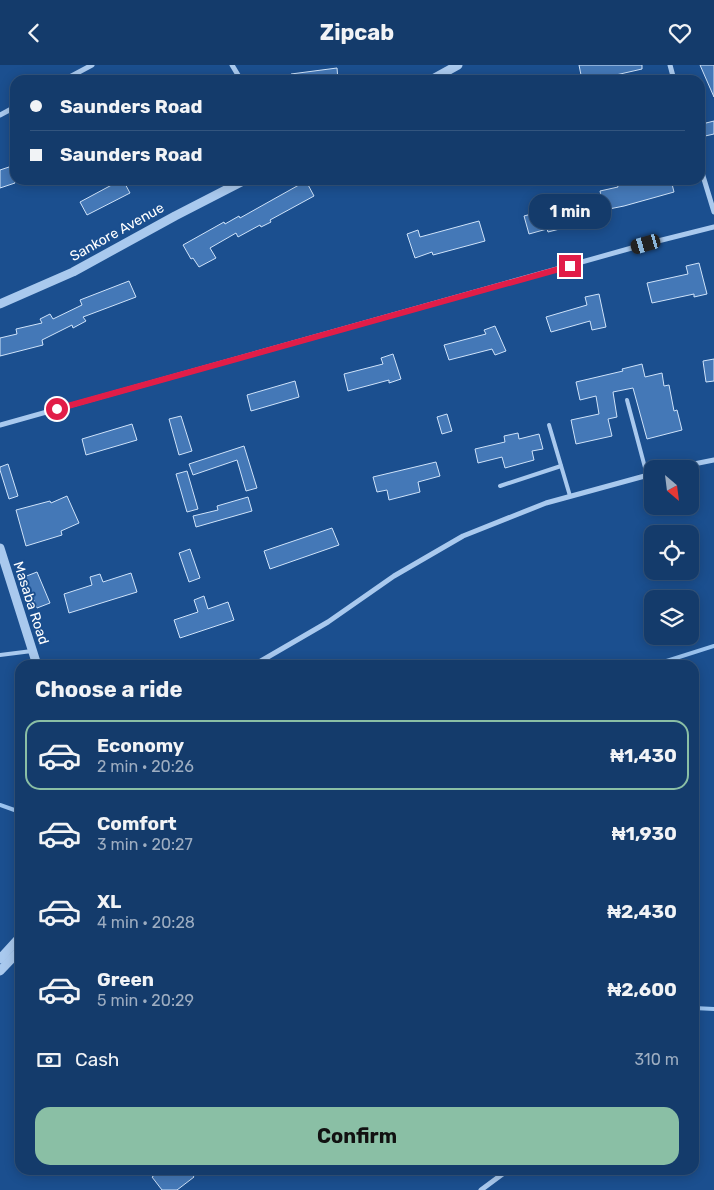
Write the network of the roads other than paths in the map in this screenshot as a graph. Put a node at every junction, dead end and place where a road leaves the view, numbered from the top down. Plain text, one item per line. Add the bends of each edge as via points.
1 (92, 65) edge
2 (458, 65) edge
3 (73, 75) edge
4 (440, 75) edge
5 (705, 182) edge
6 (235, 185) edge
7 (714, 212) edge
8 (714, 227) edge
9 (0, 304) edge
10 (626, 400) dead end
11 (0, 425) edge
12 (549, 425) dead end
13 (645, 460) edge
14 (714, 460) edge
15 (699, 463) edge
16 (561, 466) junction
17 (644, 476) edge
18 (500, 486) dead end
19 (570, 496) junction
20 (0, 548) edge
21 (4, 574) edge
22 (32, 651) junction
23 (0, 655) edge
24 (35, 660) edge
25 (263, 660) edge
26 (15, 942) edge
27 (15, 955) edge
28 (0, 959) edge
29 (0, 971) edge
30 (501, 1175) edge
31 (481, 1190) edge

1 - 3 street
2 - 4 street
5 - 7 street
6 - 9 street, Sankore Avenue via 73,272
8 - 11 street
10 - 13 lane
12 - 16 lane
14 - 15 street
16 - 18 lane
16 - 19 lane
17 - 19 street
19 - 25 street via 463,536
20 - 21 street, Masaba Road
21 - 22 street, Masaba Road
22 - 23 lane
22 - 24 street, Masaba Road
26 - 28 street
27 - 29 street
30 - 31 street

